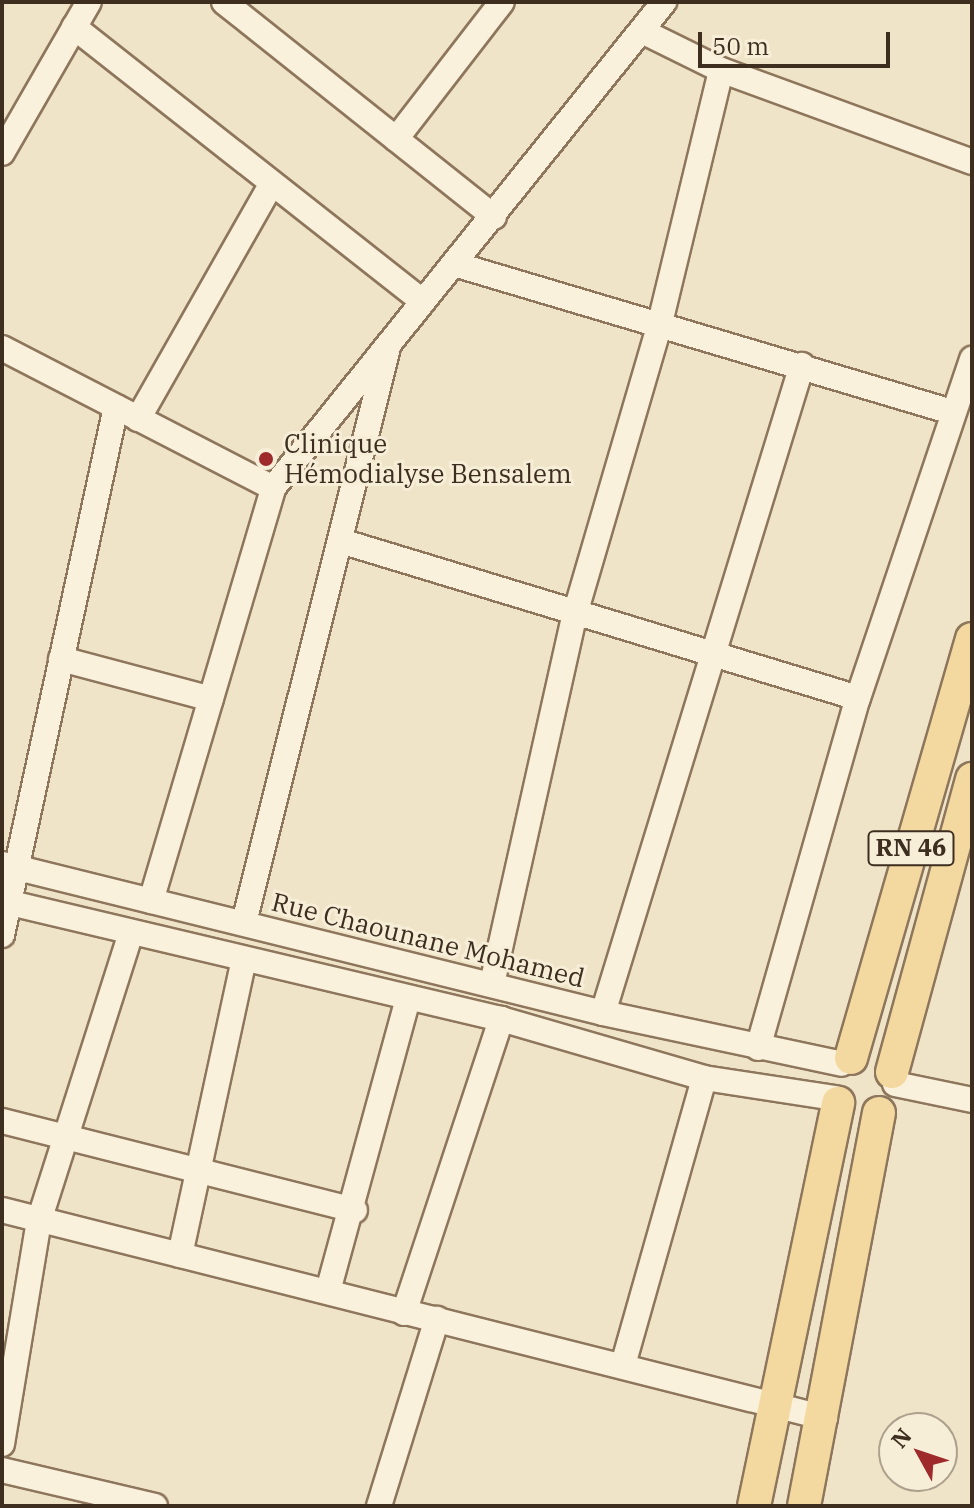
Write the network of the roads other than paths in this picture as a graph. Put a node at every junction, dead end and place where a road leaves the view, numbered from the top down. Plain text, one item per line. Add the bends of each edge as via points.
1 (89, 2) edge
2 (224, 2) edge
3 (502, 2) edge
4 (664, 2) edge
5 (74, 27) junction
6 (642, 31) junction
7 (721, 70) junction
8 (396, 139) junction
9 (2, 153) edge
10 (972, 162) edge
11 (272, 183) junction
12 (494, 217) junction
13 (454, 264) junction
14 (423, 302) junction
15 (659, 327) junction
16 (389, 343) junction
17 (2, 348) edge
18 (972, 359) edge
19 (802, 365) junction
20 (116, 407) junction
21 (952, 412) junction
22 (138, 419) junction
23 (273, 488) junction
24 (344, 542) junction
25 (575, 614) junction
26 (972, 639) edge
27 (709, 656) junction
28 (61, 659) junction
29 (858, 698) junction
30 (211, 699) junction
31 (972, 779) edge
32 (9, 866) edge
33 (151, 901) junction
34 (5, 902) edge
35 (244, 923) junction
36 (131, 933) junction
37 (2, 935) edge
38 (244, 960) junction
39 (492, 984) junction
40 (408, 998) junction
41 (603, 1013) junction
42 (501, 1019) junction
43 (758, 1048) junction
44 (846, 1061) junction
45 (704, 1078) junction
46 (893, 1078) junction
47 (836, 1100) junction
48 (972, 1100) edge
49 (879, 1113) junction
50 (2, 1121) edge
51 (70, 1140) junction
52 (203, 1172) junction
53 (2, 1210) edge
54 (355, 1210) junction
55 (39, 1221) junction
56 (180, 1255) junction
57 (328, 1291) junction
58 (404, 1313) junction
59 (437, 1319) junction
60 (623, 1365) junction
61 (780, 1405) junction
62 (825, 1418) junction
63 (2, 1444) edge
64 (2, 1470) edge
65 (155, 1506) edge
66 (379, 1506) edge
67 (754, 1506) edge
68 (804, 1506) edge

1 - 5 street
2 - 8 street
3 - 8 street
4 - 6 street
5 - 9 street
5 - 11 street
6 - 7 street
6 - 12 street
7 - 10 street
7 - 15 street
8 - 12 street
11 - 14 street
11 - 22 street
12 - 13 street
13 - 14 street
13 - 15 street
14 - 16 street
15 - 19 street
15 - 25 street
16 - 23 street
16 - 24 street
17 - 20 street
18 - 21 street
19 - 21 street
19 - 27 street
20 - 22 street
20 - 28 street
21 - 29 street
22 - 23 street
23 - 30 street
24 - 25 street
24 - 35 street
25 - 27 street
25 - 39 street
26 - 44 main road, RN 46
27 - 29 street
27 - 41 street
28 - 30 street
28 - 32 street
29 - 43 street
30 - 33 street
31 - 46 main road, RN 46
32 - 33 street, Rue Chaounane Mohamed
32 - 34 street
33 - 35 street, Rue Chaounane Mohamed
34 - 36 street
34 - 37 street
35 - 39 street, Rue Chaounane Mohamed
36 - 38 street
36 - 51 street
38 - 40 street
38 - 52 street
39 - 41 street, Rue Chaounane Mohamed
40 - 42 street
40 - 54 street
41 - 43 street, Rue Chaounane Mohamed
42 - 45 street
42 - 58 street
43 - 44 street, Rue Chaounane Mohamed
44 - 46 main road via 874,1056
44 - 47 main road
45 - 47 street
45 - 60 street
46 - 48 street
46 - 49 main road
47 - 49 main road via 852,1114
47 - 61 main road
49 - 62 main road
50 - 51 street
51 - 52 street
51 - 55 street
52 - 54 street
52 - 56 street
53 - 55 street
54 - 57 street
55 - 56 street
55 - 63 street
56 - 57 street
57 - 58 street
58 - 59 street
59 - 60 street
59 - 66 street
60 - 61 street
61 - 62 street
61 - 67 main road
62 - 68 main road
64 - 65 street

